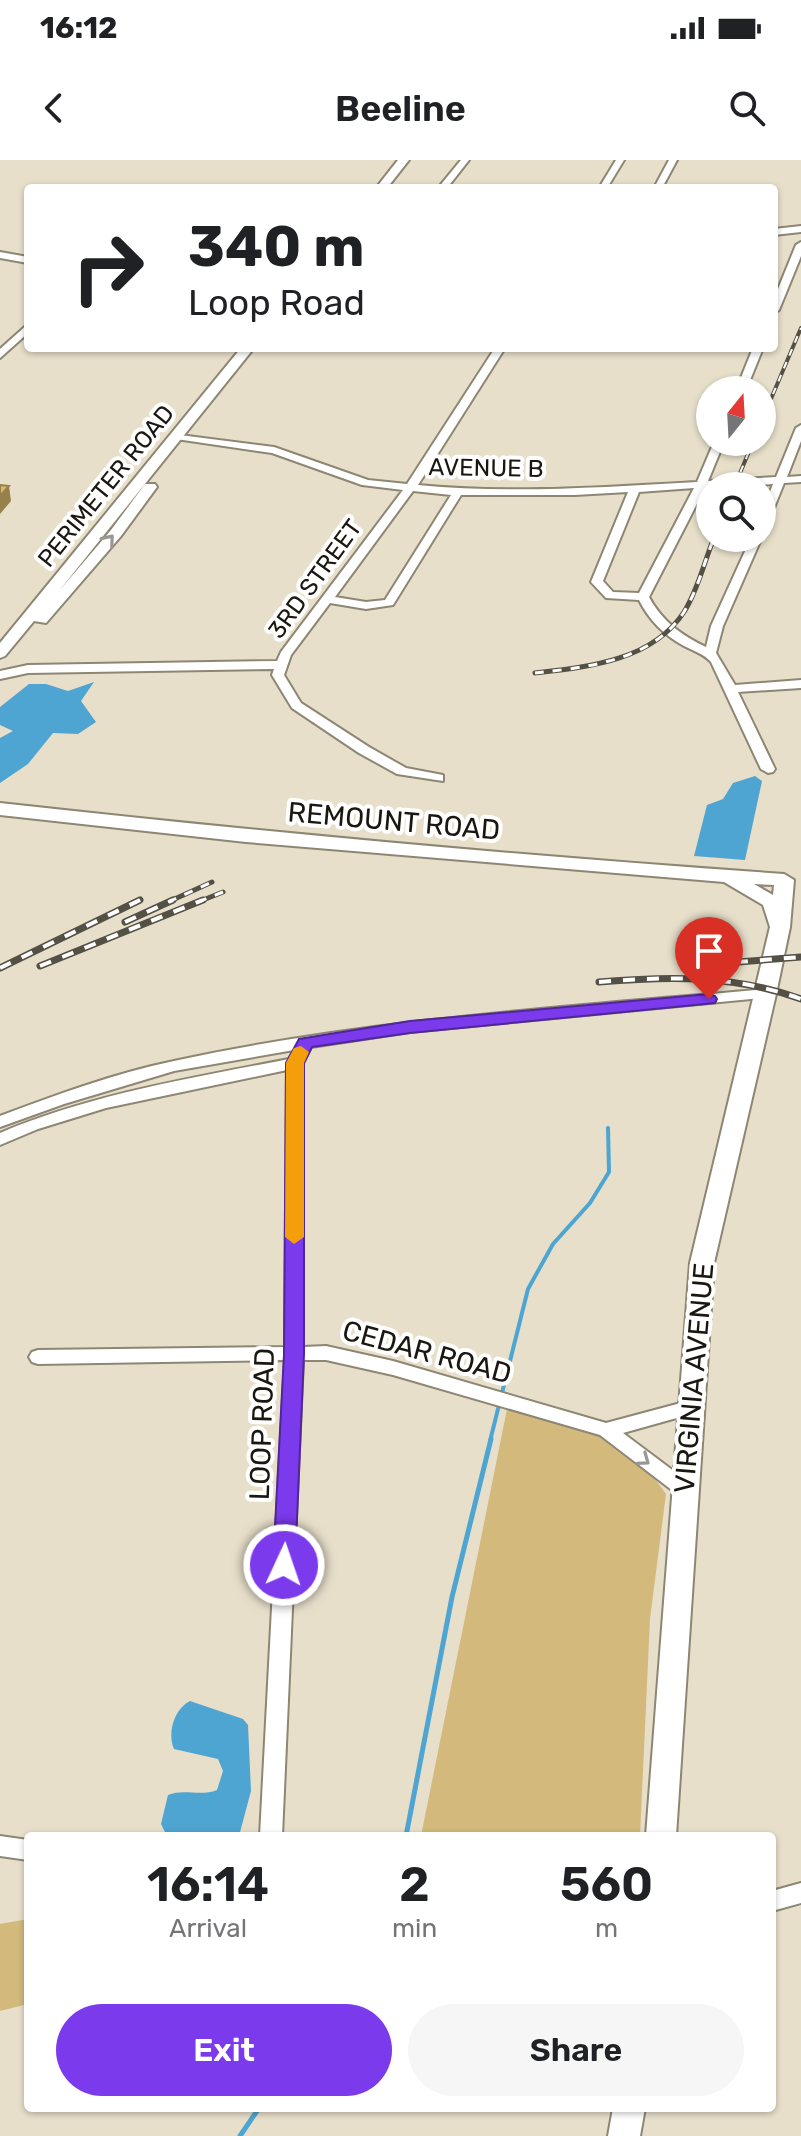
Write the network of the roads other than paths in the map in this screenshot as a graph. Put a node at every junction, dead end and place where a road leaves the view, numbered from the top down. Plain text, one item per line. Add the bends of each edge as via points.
1 (404, 160) edge
2 (465, 160) edge
3 (620, 160) edge
4 (673, 160) edge
5 (384, 184) edge
6 (445, 184) edge
7 (605, 184) edge
8 (660, 184) edge
9 (801, 229) edge
10 (778, 232) edge
11 (801, 245) edge
12 (0, 255) edge
13 (24, 259) edge
14 (778, 300) edge
15 (24, 331) edge
16 (245, 352) edge
17 (497, 352) edge
18 (756, 352) edge
19 (0, 355) edge
20 (747, 376) edge
21 (801, 428) edge
22 (182, 436) junction
23 (801, 479) edge
24 (776, 481) edge
25 (782, 481) junction
26 (696, 485) edge
27 (410, 488) junction
28 (635, 489) junction
29 (458, 492) junction
30 (776, 494) edge
31 (696, 495) edge
32 (751, 552) edge
33 (73, 561) junction
34 (91, 562) junction
35 (643, 597) junction
36 (328, 599) junction
37 (0, 653) edge
38 (710, 653) junction
39 (0, 659) edge
40 (281, 665) junction
41 (0, 675) edge
42 (801, 684) edge
43 (731, 689) junction
44 (768, 769) dead end
45 (438, 778) dead end
46 (0, 809) edge
47 (723, 874) junction
48 (791, 880) joint
49 (779, 923) junction
50 (766, 994) junction
51 (305, 1043) junction
52 (295, 1063) junction
53 (0, 1122) edge
54 (0, 1139) edge
55 (294, 1354) junction
56 (38, 1357) dead end
57 (692, 1407) junction
58 (606, 1430) junction
59 (684, 1489) junction
60 (271, 1832) edge
61 (661, 1832) edge
62 (0, 1846) edge
63 (24, 1849) edge
64 (628, 2112) edge
65 (624, 2136) edge

1 - 5 street
2 - 6 street
3 - 7 street
4 - 8 street
9 - 10 street
11 - 14 street
12 - 13 street
15 - 19 street
16 - 22 street via 216,387 208,408
17 - 27 street, 3RD STREET
18 - 20 street
21 - 25 street
22 - 27 street, AVENUE B via 274,450 366,483
22 - 33 street, PERIMETER ROAD
34 -> 22 street
23 - 25 street, AVENUE B
24 - 25 street, AVENUE B
25 - 30 street
26 - 28 street, AVENUE B
27 - 29 street, AVENUE B
27 - 36 street, 3RD STREET
28 - 29 street, AVENUE B
28 - 35 street via 597,582 610,595
29 - 36 street via 389,602 360,605
31 - 35 street
32 - 38 street
33 - 34 street
33 - 37 street, PERIMETER ROAD
34 - 39 street
35 - 38 street via 651,615 668,631
36 - 40 street, 3RD STREET
38 - 43 street
40 - 41 street via 28,669
40 - 45 street, 3RD STREET via 278,675 296,705 402,771
42 - 43 street
43 - 44 street
46 - 47 main road, REMOUNT ROAD via 567,865
47 - 48 main road, REMOUNT ROAD
47 - 49 main road via 771,902
48 - 49 main road, VIRGINIA AVENUE via 786,920
49 - 50 main road, VIRGINIA AVENUE
50 - 51 street via 410,1027
50 - 57 main road, VIRGINIA AVENUE via 702,1263
51 - 52 street, LOOP ROAD
51 - 53 street via 173,1066
52 - 54 street via 147,1094
52 - 55 street, LOOP ROAD
55 - 56 street, CEDAR ROAD
55 - 58 street, CEDAR ROAD via 326,1353 393,1368
55 - 60 street, LOOP ROAD
57 - 58 street
57 - 59 main road, VIRGINIA AVENUE
58 -> 59 street, CEDAR ROAD
59 - 61 main road, VIRGINIA AVENUE
62 - 63 street
64 - 65 main road

